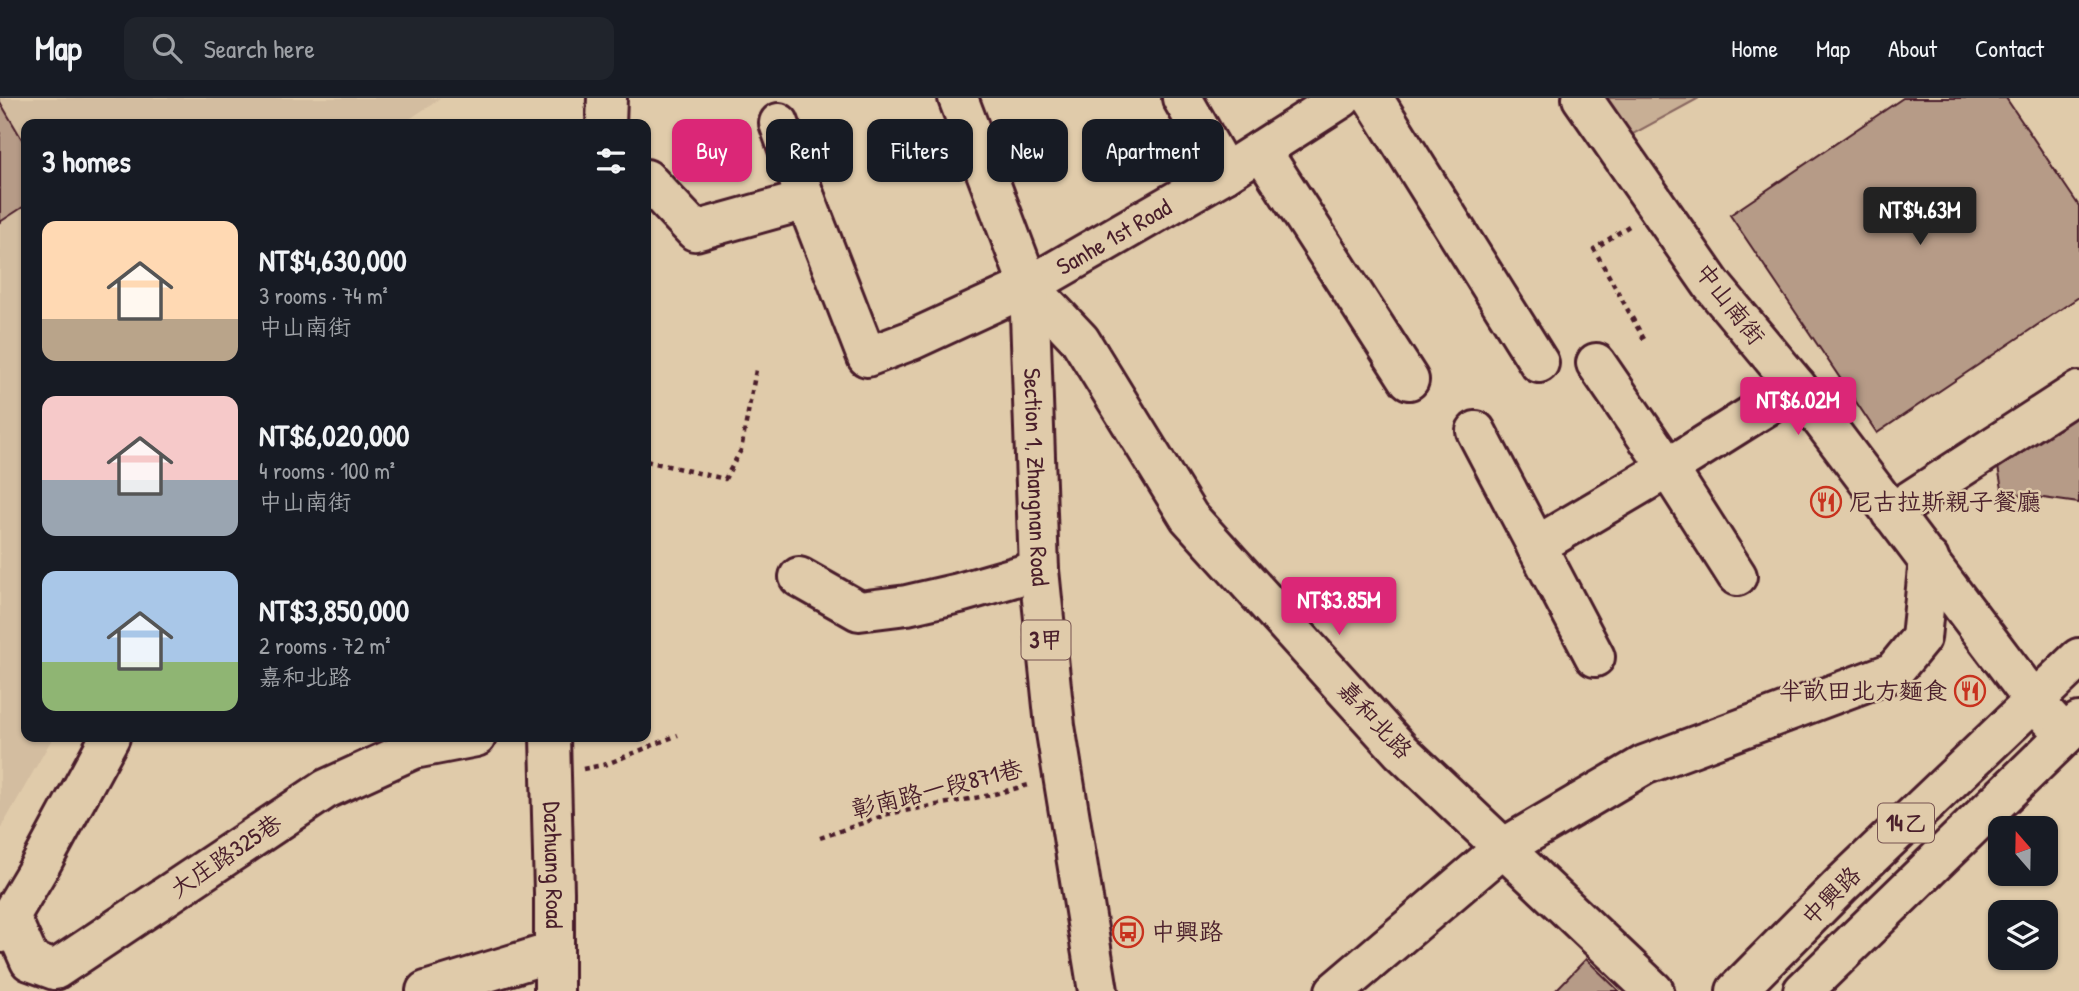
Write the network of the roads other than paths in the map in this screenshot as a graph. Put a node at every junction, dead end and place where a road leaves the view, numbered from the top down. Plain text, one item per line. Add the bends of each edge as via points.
1 (607, 98) edge
2 (958, 98) edge
3 (1182, 98) edge
4 (1342, 98) edge
5 (1373, 98) edge
6 (1582, 98) edge
7 (606, 119) edge
8 (1261, 150) junction
9 (1225, 173) junction
10 (800, 182) edge
11 (651, 184) edge
12 (806, 200) junction
13 (1029, 286) junction
14 (1539, 363) dead end
15 (1596, 363) dead end
16 (1409, 380) dead end
17 (1797, 387) junction
18 (2079, 391) edge
19 (1476, 431) dead end
20 (1668, 468) junction
21 (1891, 513) junction
22 (1536, 546) junction
23 (1929, 559) junction
24 (1038, 570) junction
25 (1737, 576) dead end
26 (799, 577) dead end
27 (1595, 657) dead end
28 (2079, 658) edge
29 (2035, 701) junction
30 (2072, 729) edge
31 (107, 742) edge
32 (450, 742) edge
33 (550, 742) edge
34 (1503, 848) junction
35 (5, 924) edge
36 (553, 952) junction
37 (426, 991) edge
38 (554, 991) edge
39 (1098, 991) edge
40 (1335, 991) edge
41 (1654, 991) edge
42 (1736, 991) edge
43 (1803, 991) edge

1 - 7 street
2 - 13 street, Section 1, Zhangnan Road / 3甲
3 - 9 street
4 - 8 street, Sanhe 1st Road
5 - 14 street
6 - 17 street, 中山南街 via 1712,285
8 - 9 street, Sanhe 1st Road
8 - 16 street
9 - 13 street, Sanhe 1st Road
10 - 12 street
11 - 12 street via 695,230
12 - 13 street, Sanhe 1st Road via 867,357
13 - 24 street, Section 1, Zhangnan Road / 3甲
13 - 34 street, 嘉和北路 via 1080,340 1189,517 1401,751
15 - 20 street
17 - 20 street
17 - 21 street, 中山南街
18 - 21 street
19 - 22 street
20 - 22 street
20 - 25 street
21 - 23 street, 中山南街
22 - 27 street
23 - 29 street, 中山南街
23 - 34 street via 1921,638 1893,672 1644,765
24 - 26 street via 933,599 859,611
24 - 39 street, Section 1, Zhangnan Road / 3甲 via 1055,726
28 - 29 street, 中興路 / 14乙
29 - 30 street, 中山南街
29 - 42 street, 中興路 / 14乙
30 - 43 street, 中興路 / 14乙
31 - 35 street
32 - 35 street, 大庄路325巷 via 414,749 326,789 55,970 30,961
33 - 36 street, Dazhuang Road
34 - 40 street
34 - 41 street, 嘉和北路
36 - 37 street
36 - 38 street, Dazhuang Road

